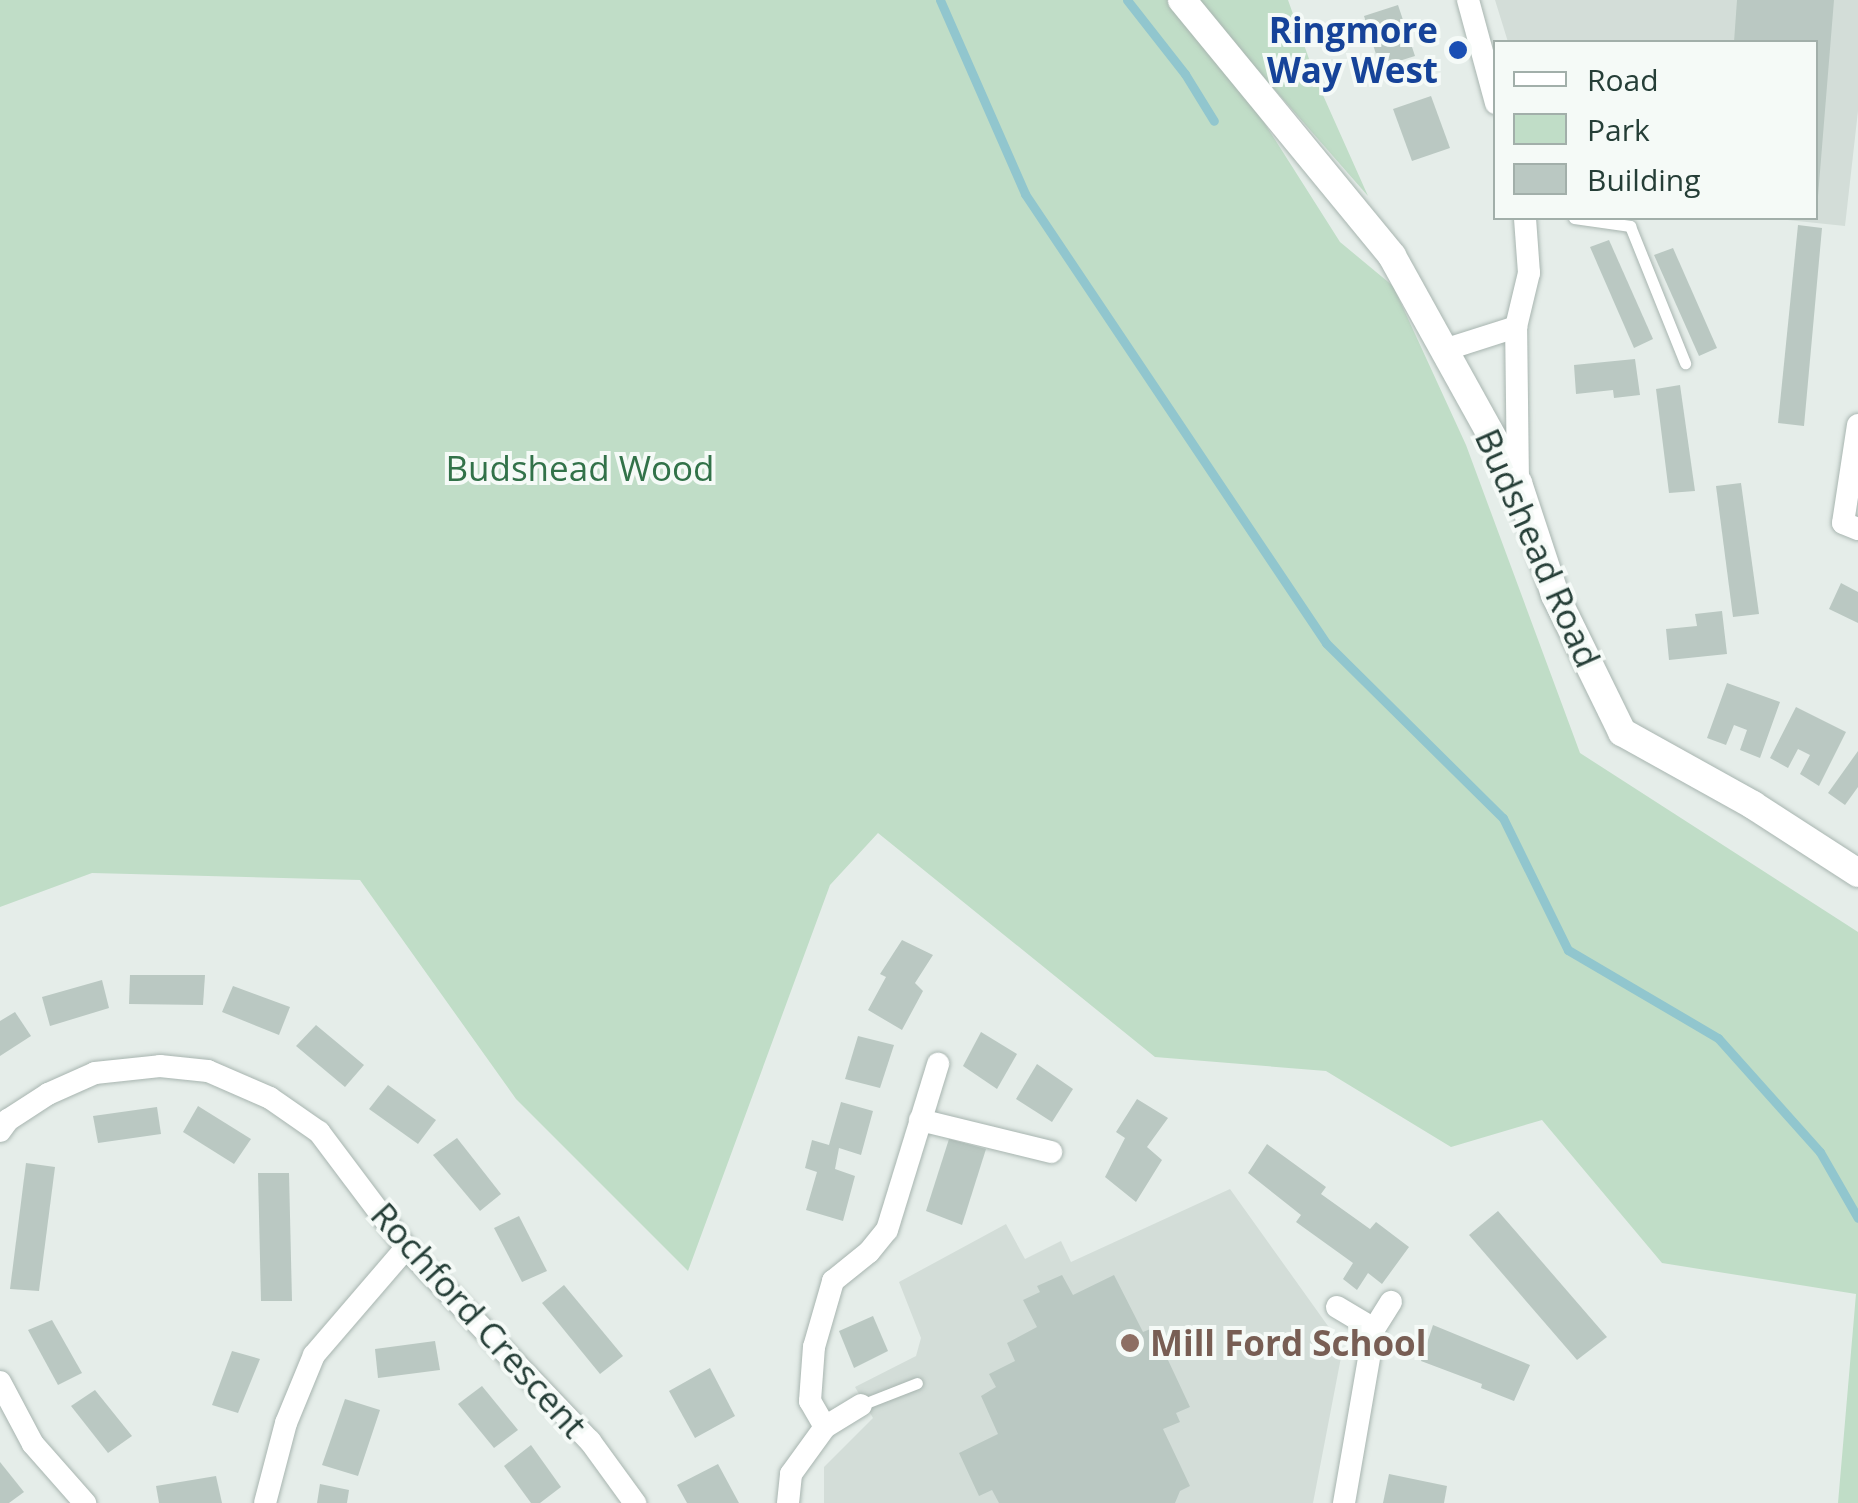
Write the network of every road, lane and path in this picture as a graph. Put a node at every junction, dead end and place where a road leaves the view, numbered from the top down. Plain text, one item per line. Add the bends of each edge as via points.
1 (1182, 0) edge
2 (1468, 0) edge
3 (1493, 92) edge
4 (1525, 220) edge
5 (1588, 220) edge
6 (1516, 327) junction
7 (1444, 350) junction
8 (1685, 363) dead end
9 (1858, 425) edge
10 (1518, 483) junction
11 (1858, 529) edge
12 (1858, 873) edge
13 (938, 1064) dead end
14 (920, 1120) junction
15 (0, 1131) edge
16 (1051, 1152) dead end
17 (406, 1248) junction
18 (1391, 1302) dead end
19 (1337, 1307) dead end
20 (1374, 1330) junction
21 (0, 1382) edge
22 (916, 1383) dead end
23 (861, 1405) joint
24 (825, 1427) junction
25 (85, 1503) edge
26 (265, 1503) edge
27 (635, 1503) edge
28 (788, 1503) edge
29 (1344, 1503) edge

1 - 7 street, Budshead Road via 1392,256
2 - 3 street
4 - 6 street via 1529,273
5 - 8 lane via 1630,226
6 - 7 street
6 - 10 street
7 - 10 street, Budshead Road
9 - 11 street via 1843,523
10 - 12 street, Budshead Road via 1555,595 1622,732
13 - 14 street
14 - 16 street
14 - 24 street via 887,1230 833,1281 814,1347 810,1401
15 - 17 street, Rochford Crescent via 48,1094 95,1073 160,1066 208,1071 270,1098 319,1132
17 - 26 street via 314,1355 286,1423
17 - 27 street, Rochford Crescent via 590,1441
18 - 20 street
19 - 20 street
20 - 29 street
21 - 25 street via 33,1444
22 - 23 lane
23 - 24 street
24 - 28 street via 791,1474

